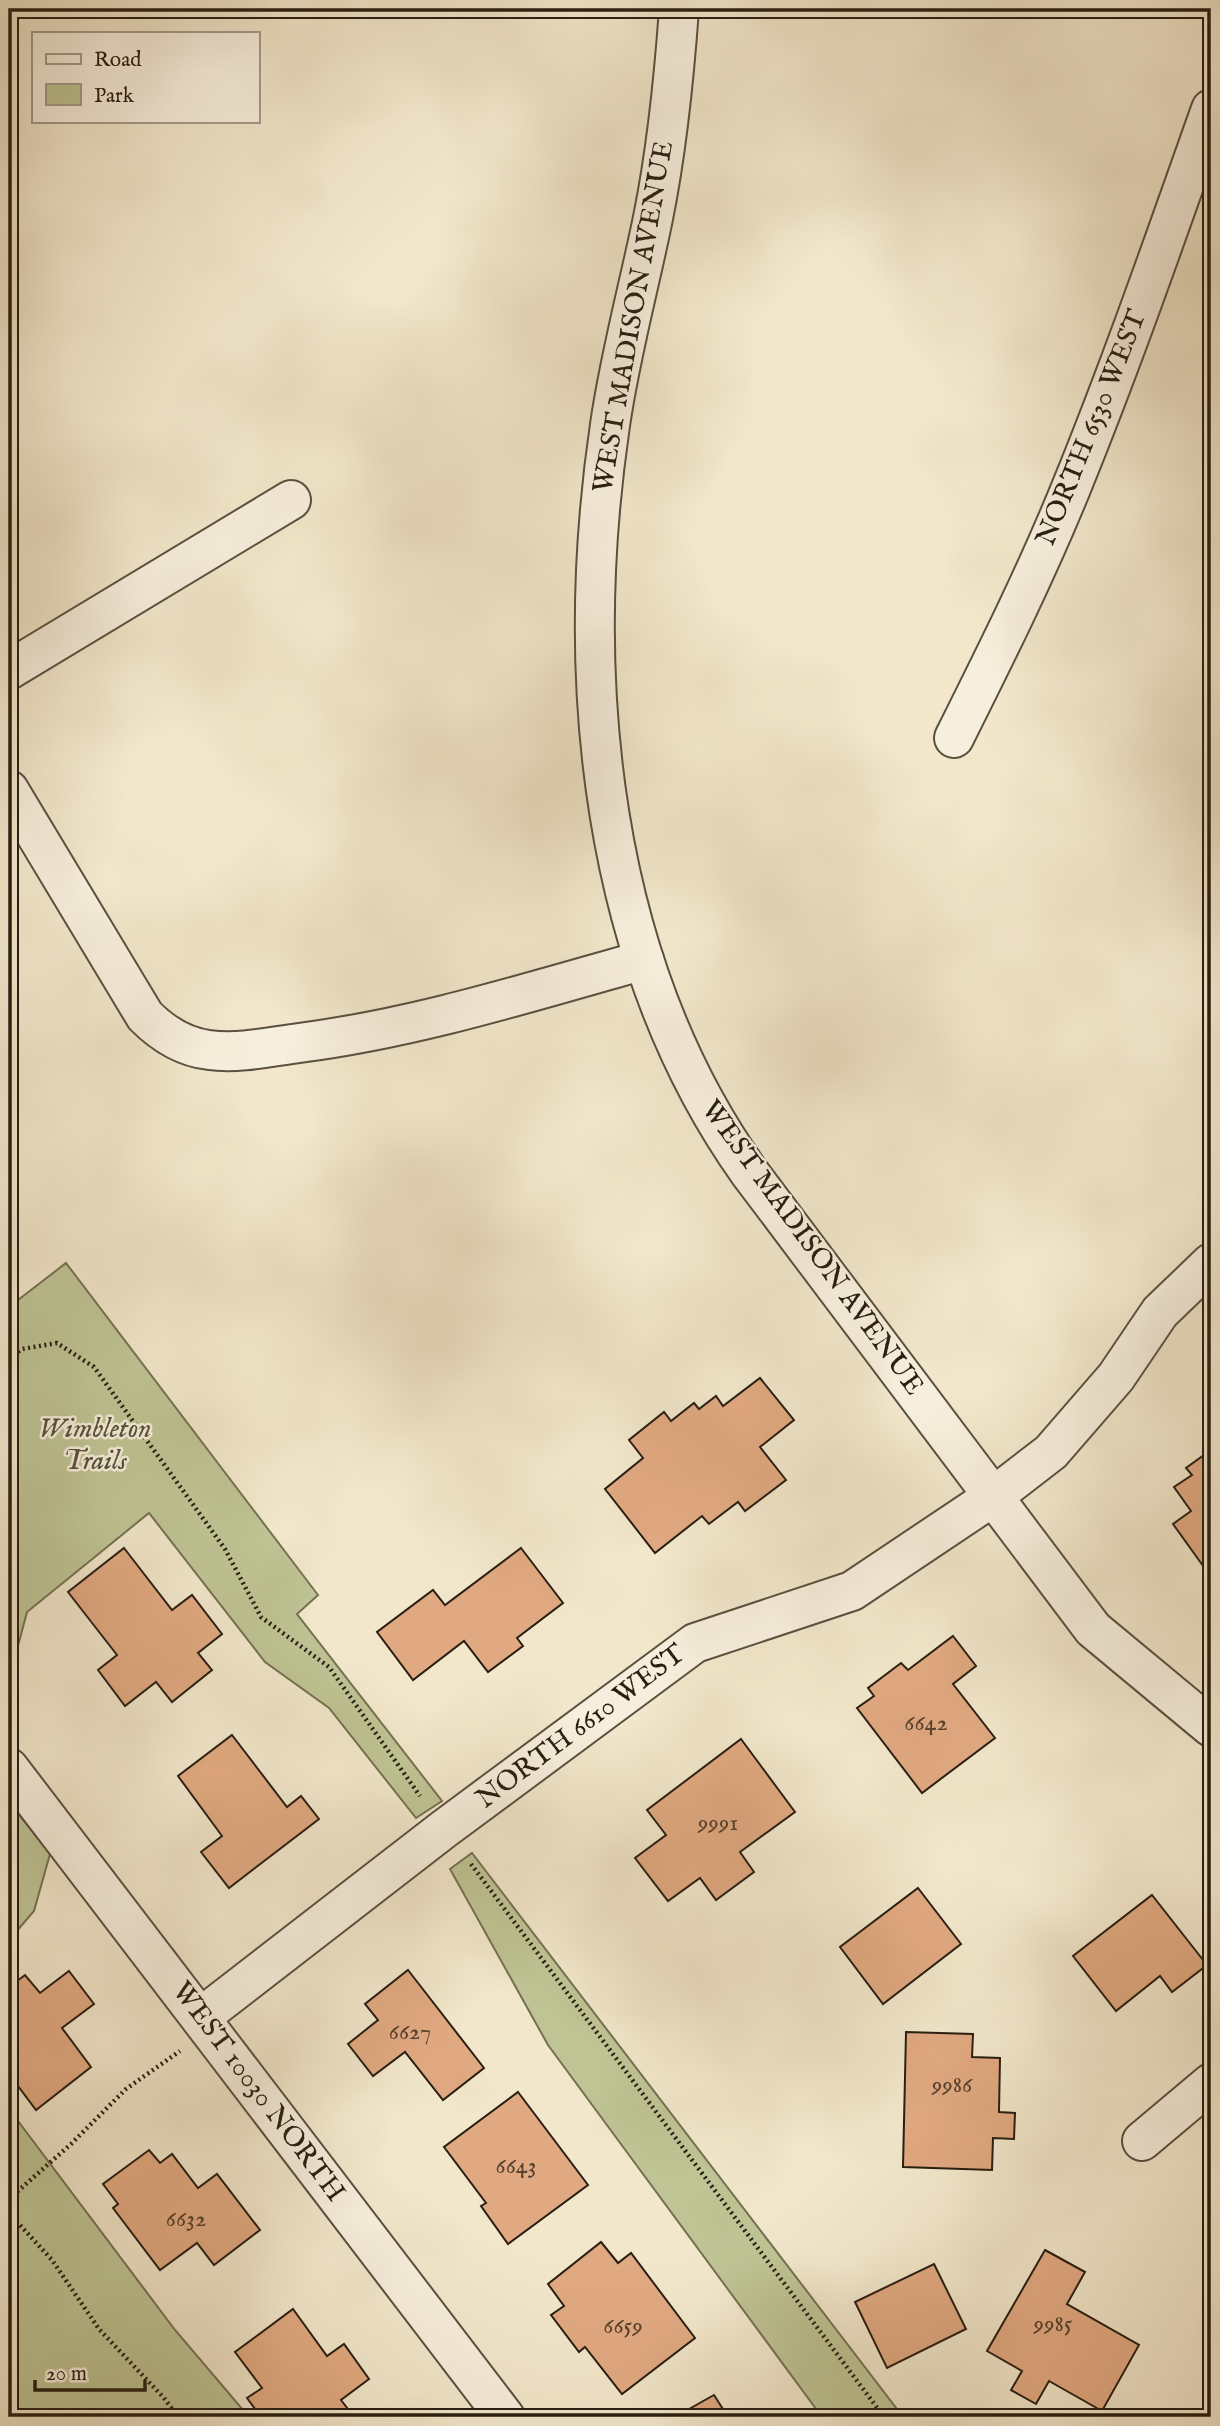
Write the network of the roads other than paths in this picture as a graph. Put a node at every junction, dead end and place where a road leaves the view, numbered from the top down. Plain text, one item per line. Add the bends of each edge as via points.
1 (679, 9) edge
2 (1211, 109) edge
3 (291, 500) dead end
4 (9, 670) edge
5 (954, 738) dead end
6 (9, 790) edge
7 (644, 960) junction
8 (1211, 1264) edge
9 (994, 1496) junction
10 (1211, 1727) edge
11 (9, 1768) edge
12 (193, 2032) junction
13 (1211, 2083) edge
14 (1142, 2141) dead end
15 (505, 2417) edge

1 - 7 street, WEST MADISON AVENUE via 656,203 610,423 595,573 596,670 605,773 624,884
2 - 5 street, NORTH 6530 WEST via 1070,491
3 - 4 street
6 - 7 street via 145,1016 177,1041 193,1047 227,1051 273,1047 385,1029
7 - 9 street, WEST MADISON AVENUE via 681,1057 726,1139
8 - 9 street, NORTH 6610 WEST via 1160,1312 1116,1377 1051,1452
9 - 10 street, WEST MADISON AVENUE via 1093,1629
9 - 12 street, NORTH 6610 WEST via 852,1591 695,1643 444,1829
11 - 12 street, WEST 10030 NORTH
12 - 15 street, WEST 10030 NORTH
13 - 14 street

